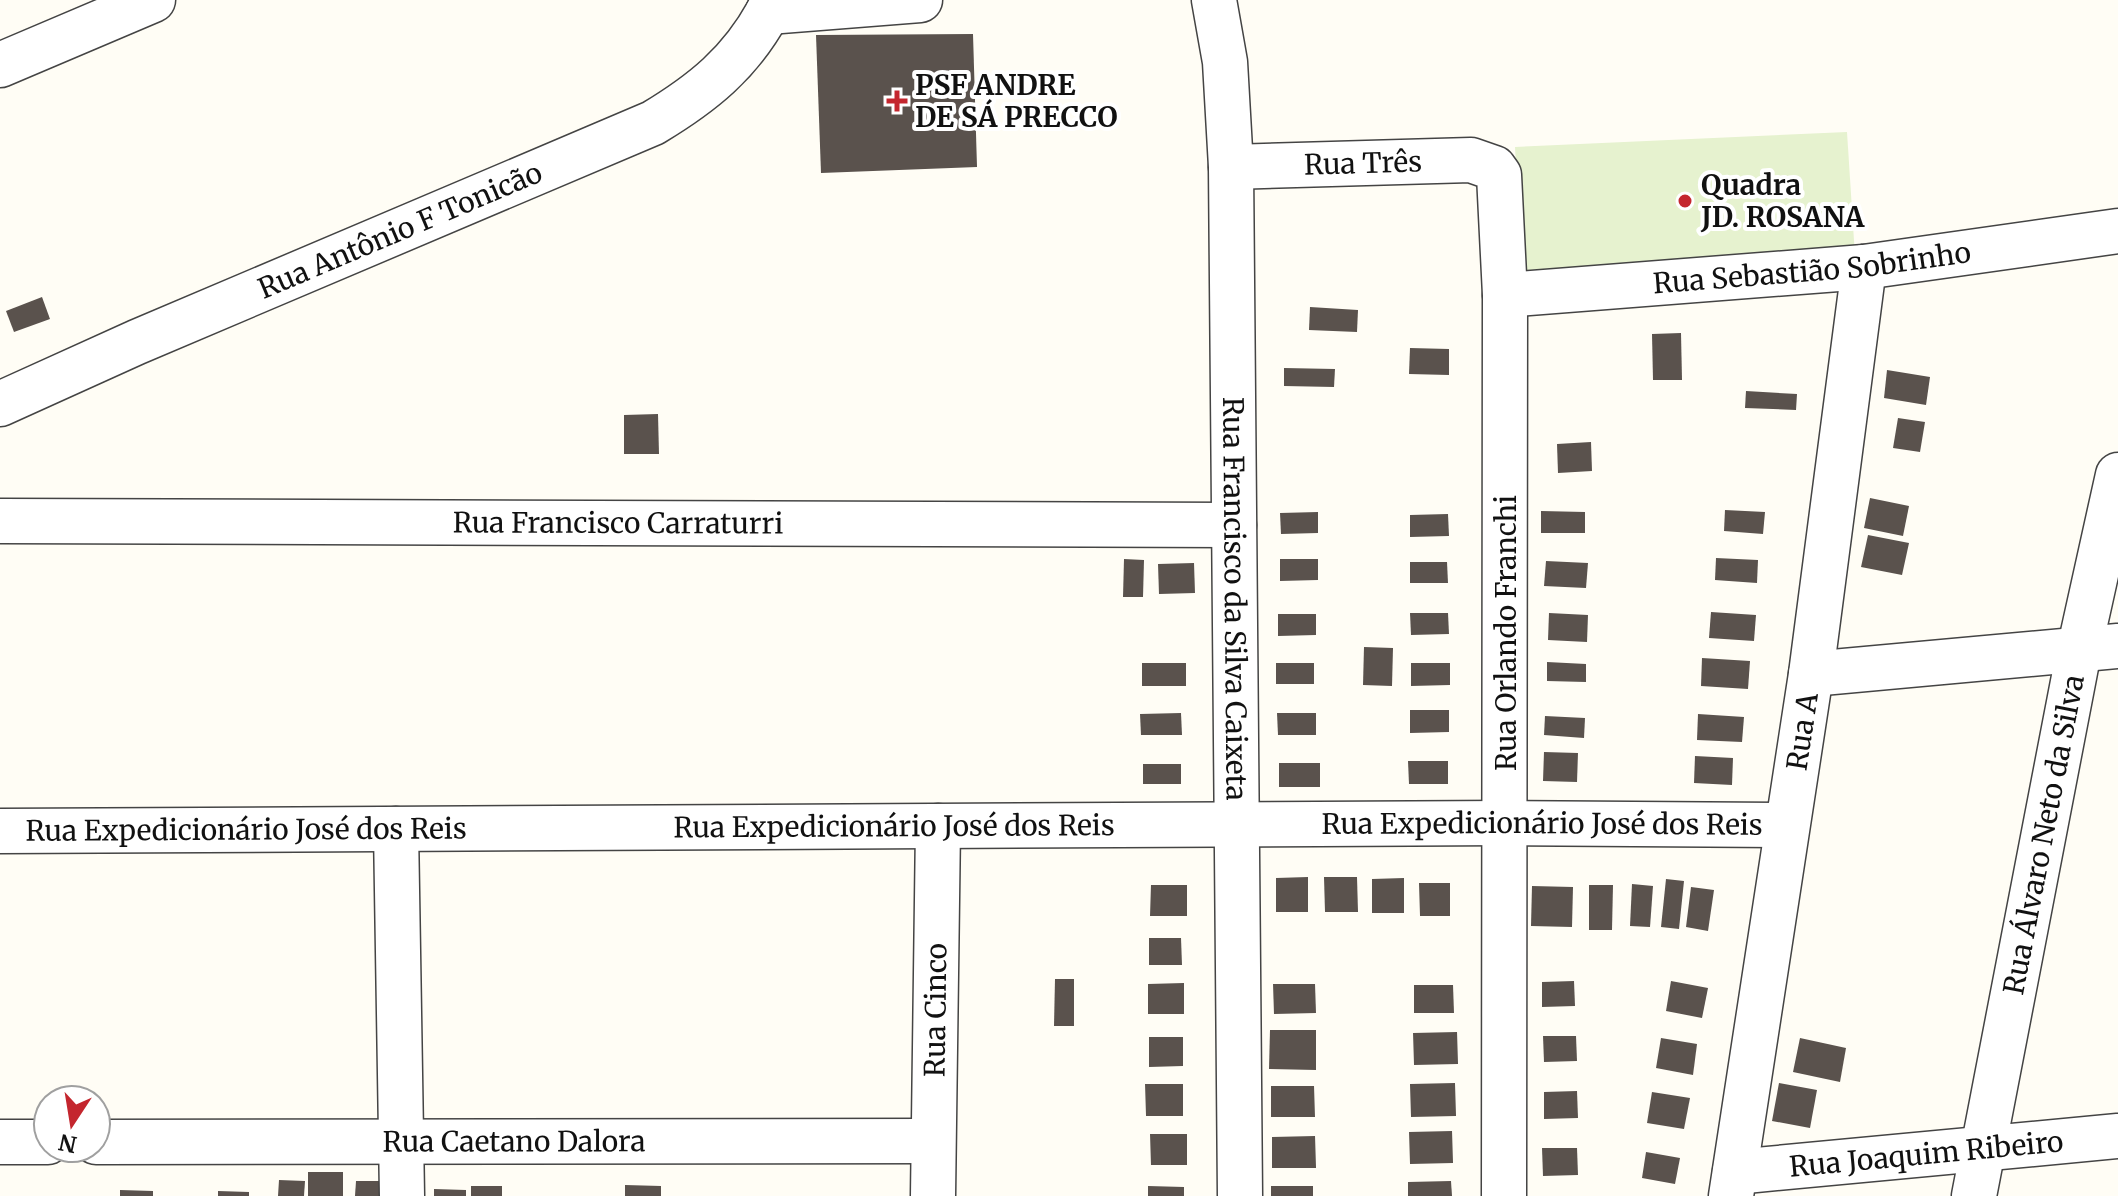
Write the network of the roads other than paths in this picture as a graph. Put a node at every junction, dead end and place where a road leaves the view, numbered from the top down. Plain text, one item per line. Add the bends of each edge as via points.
1 (153, 0) edge
2 (920, 0) edge
3 (1215, 1) edge
4 (764, 6) edge
5 (0, 65) edge
6 (1231, 167) junction
7 (1494, 168) joint
8 (2118, 231) edge
9 (1864, 267) junction
10 (1505, 295) junction
11 (0, 404) edge
12 (2118, 475) edge
13 (0, 521) edge
14 (1234, 525) junction
15 (2098, 648) edge
16 (1811, 674) junction
17 (1506, 823) junction
18 (1787, 825) junction
19 (938, 826) junction
20 (1239, 826) junction
21 (396, 829) junction
22 (0, 831) edge
23 (2118, 1136) edge
24 (933, 1141) junction
25 (0, 1142) edge
26 (32, 1142) edge
27 (112, 1142) edge
28 (403, 1142) junction
29 (1984, 1151) junction
30 (1733, 1184) edge
31 (402, 1196) edge
32 (933, 1196) edge
33 (1240, 1196) edge
34 (1504, 1196) edge
35 (1974, 1196) edge

1 - 5 street
2 - 4 street
3 - 6 street, Rua Francisco da Silva Caixeta via 1225,62
4 - 11 street, Rua Antônio F Tonicão via 745,51 696,97 653,123
6 - 7 street, Rua Três via 1438,160 1478,161
6 - 14 street, Rua Francisco da Silva Caixeta
7 - 10 street, Rua Orlando Franchi via 1503,204
8 - 9 street, Rua Sebastião Sobrinho
9 - 10 street, Rua Sebastião Sobrinho
9 - 16 street, Rua A
10 - 17 street, Rua Orlando Franchi
12 - 15 street, Rua Álvaro Neto da Silva
13 - 14 street, Rua Francisco Carraturri
14 - 20 street, Rua Francisco da Silva Caixeta
15 - 16 street
15 - 29 street, Rua Álvaro Neto da Silva
16 - 18 street, Rua A
17 - 18 street, Rua Expedicionário José dos Reis
17 - 20 street, Rua Expedicionário José dos Reis
17 - 34 street, Rua Orlando Franchi
18 - 30 street, Rua A
19 - 20 street, Rua Expedicionário José dos Reis
19 - 21 street, Rua Expedicionário José dos Reis
19 - 24 street, Rua Cinco
20 - 33 street, Rua Francisco da Silva Caixeta
21 - 22 street, Rua Expedicionário José dos Reis
21 - 28 street
23 - 29 street, Rua Joaquim Ribeiro
24 - 28 street, Rua Caetano Dalora
24 - 32 street, Rua Cinco
25 - 26 street
27 - 28 street, Rua Caetano Dalora
28 - 31 street
29 - 30 street, Rua Joaquim Ribeiro
29 - 35 street, Rua Álvaro Neto da Silva

